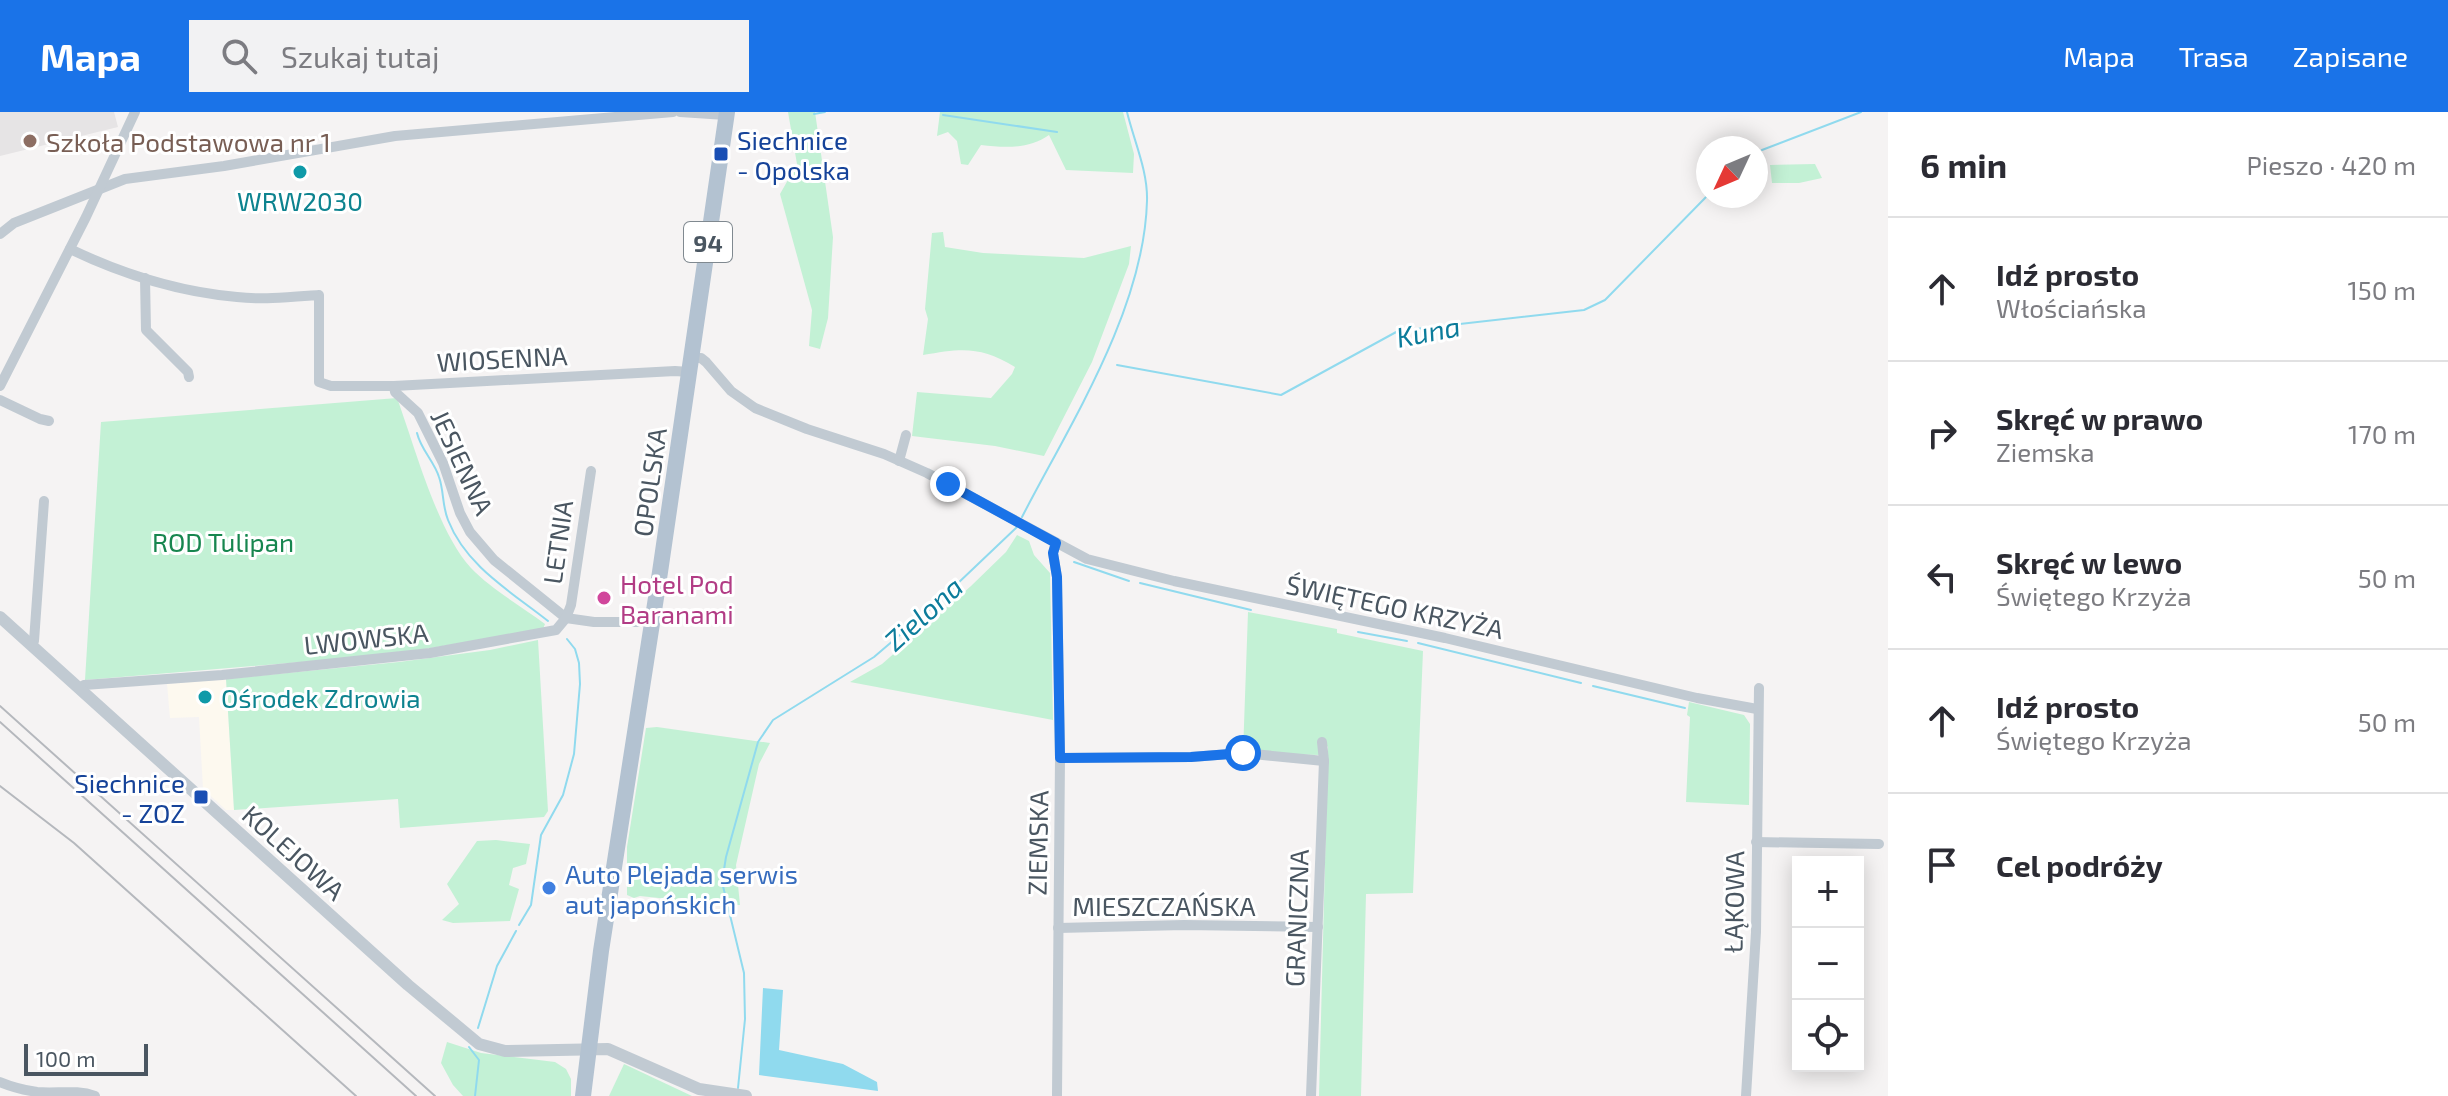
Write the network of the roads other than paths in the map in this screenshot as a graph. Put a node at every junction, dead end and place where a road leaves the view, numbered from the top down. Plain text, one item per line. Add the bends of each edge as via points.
1 (135, 112) edge
2 (673, 112) edge
3 (680, 112) edge
4 (726, 113) edge
5 (100, 189) junction
6 (0, 234) edge
7 (70, 249) junction
8 (145, 278) junction
9 (690, 365) junction
10 (189, 377) dead end
11 (0, 386) edge
12 (394, 386) junction
13 (0, 400) edge
14 (49, 421) dead end
15 (906, 435) dead end
16 (899, 461) junction
17 (591, 471) dead end
18 (44, 501) dead end
19 (1056, 543) junction
20 (0, 617) edge
21 (566, 618) junction
22 (652, 622) junction
23 (31, 644) junction
24 (79, 688) junction
25 (1759, 688) dead end
26 (1757, 709) junction
27 (1322, 742) dead end
28 (1060, 758) junction
29 (1324, 761) junction
30 (1756, 842) junction
31 (1879, 844) dead end
32 (1318, 927) junction
33 (1058, 928) junction
34 (588, 1048) junction
35 (0, 1082) edge
36 (95, 1096) edge
37 (583, 1096) edge
38 (746, 1096) edge
39 (1057, 1096) edge
40 (1311, 1096) edge
41 (1746, 1096) edge

1 - 5 street
2 - 5 street via 395,136 125,179
3 - 4 street
4 - 9 main road, OPOLSKA / 94
5 - 6 street via 14,223
5 - 7 street
7 - 8 street
7 - 11 street
8 - 10 street via 146,330
8 - 12 street, WIOSENNA via 238,298 319,295 319,382
9 - 12 street, WIOSENNA via 675,371
9 - 16 street via 701,358 755,408
9 - 22 main road, OPOLSKA / 94
12 - 21 street, JESIENNA via 418,413 460,513 480,545
13 - 14 street
15 - 16 street
16 - 19 street, ŚWIĘTEGO KRZYŻA
17 - 21 street, LETNIA
18 - 23 street
19 - 26 street, ŚWIĘTEGO KRZYŻA via 1087,559 1174,581
19 - 28 street, ZIEMSKA
20 - 23 street, KOLEJOWA
21 - 22 street
21 - 24 street, LWOWSKA via 548,634 430,653
22 - 34 main road, OPOLSKA / 94
23 - 24 street, KOLEJOWA
24 - 34 street, KOLEJOWA via 479,1044 505,1051
25 - 26 street, ŁĄKOWA
26 - 30 street, ŁĄKOWA
27 - 29 street, GRANICZNA
28 - 29 street via 1243,753
28 - 33 street, ZIEMSKA
29 - 32 street, GRANICZNA
30 - 31 street
30 - 41 street, ŁĄKOWA
32 - 33 street, MIESZCZAŃSKA
32 - 40 street, GRANICZNA
33 - 39 street, ZIEMSKA
34 - 37 main road, OPOLSKA / 94
34 - 38 street, KOLEJOWA via 608,1049 699,1089
35 - 36 street via 18,1089

